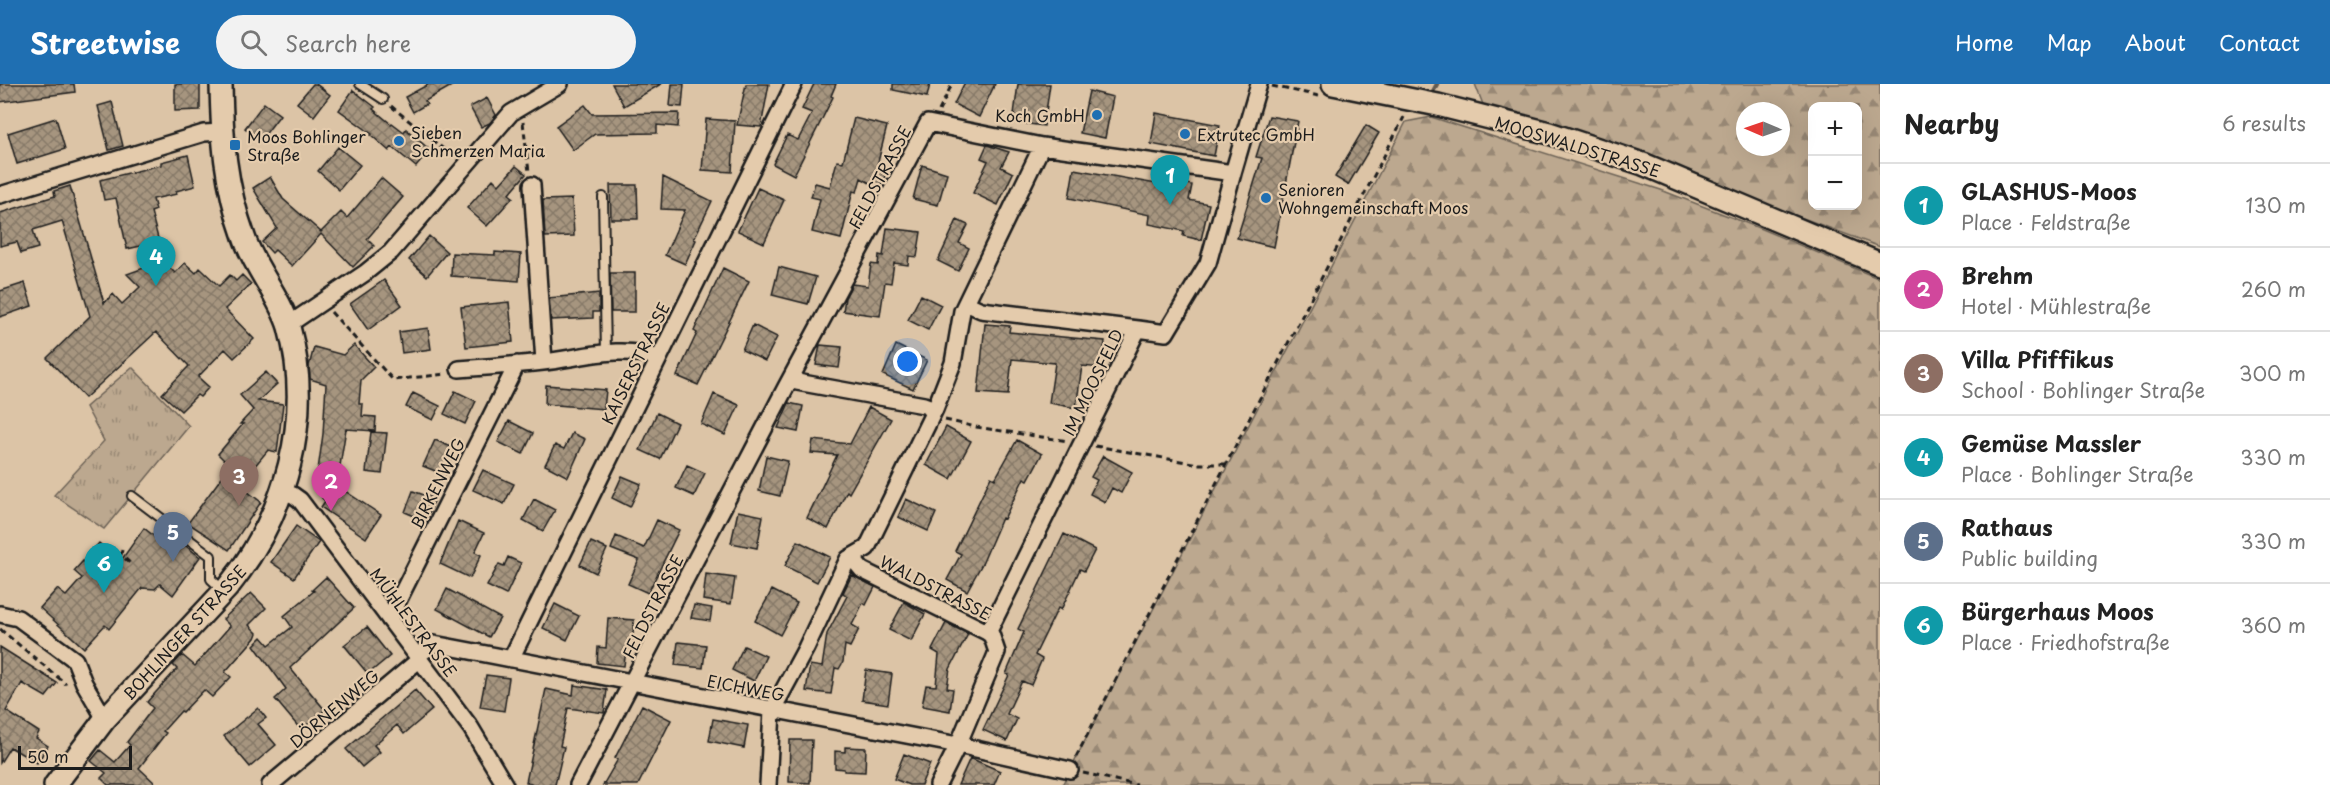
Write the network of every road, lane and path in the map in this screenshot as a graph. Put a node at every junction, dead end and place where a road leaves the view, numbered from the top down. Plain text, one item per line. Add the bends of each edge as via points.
1 (221, 84) edge
2 (360, 84) edge
3 (561, 84) edge
4 (794, 84) edge
5 (952, 84) edge
6 (1259, 84) edge
7 (1333, 84) edge
8 (383, 99) joint
9 (520, 108) junction
10 (1405, 114) dead end
11 (933, 124) junction
12 (222, 132) junction
13 (1042, 146) junction
14 (466, 168) junction
15 (1233, 173) junction
16 (532, 185) joint
17 (0, 195) edge
18 (603, 197) dead end
19 (1880, 264) edge
20 (322, 302) junction
21 (966, 303) junction
22 (288, 325) junction
23 (1138, 329) junction
24 (606, 353) junction
25 (658, 358) junction
26 (544, 362) junction
27 (516, 364) junction
28 (459, 369) joint
29 (791, 379) junction
30 (933, 412) junction
31 (1082, 443) junction
32 (1226, 465) junction
33 (283, 492) junction
34 (132, 496) dead end
35 (122, 550) dead end
36 (851, 557) junction
37 (131, 564) dead end
38 (224, 591) junction
39 (0, 614) edge
40 (389, 619) junction
41 (0, 629) edge
42 (988, 633) junction
43 (419, 657) junction
44 (511, 659) junction
45 (633, 683) junction
46 (66, 684) dead end
47 (772, 711) junction
48 (105, 718) junction
49 (958, 745) junction
50 (1070, 770) junction
51 (55, 785) edge
52 (270, 785) edge
53 (505, 785) edge
54 (578, 785) edge
55 (768, 785) edge
56 (938, 785) edge
57 (1137, 785) edge

1 - 12 main road, BOHLINGER STRASSE
2 - 8 lane
3 - 9 street
4 - 25 street, KAISERSTRASSE
5 - 11 path
6 - 15 street
7 - 19 main road, MOOSWALDSTRASSE via 1538,130 1643,164
8 - 14 path
9 - 14 street
9 - 16 path
10 - 32 path
11 - 13 street, FELDSTRASSE
11 - 29 street, FELDSTRASSE via 928,123
12 - 17 street via 204,133
12 - 22 main road, BOHLINGER STRASSE via 225,170 244,238
13 - 15 street, FELDSTRASSE
13 - 21 street
14 - 20 street via 391,252
15 - 23 street, IM MOOSFELD via 1208,263 1166,333
16 - 26 street
18 - 24 lane
20 - 22 street
20 - 28 path via 393,380 441,376
21 - 23 street via 981,310
21 - 30 street via 954,363
22 - 33 main road, BOHLINGER STRASSE via 297,397 294,438
23 - 31 street, IM MOOSFELD
24 - 25 street via 643,352
24 - 26 street
25 - 44 street, KAISERSTRASSE
26 - 27 street
27 - 28 street
27 - 40 street, BIRKENWEG
29 - 30 street via 924,405
29 - 45 street, FELDSTRASSE
30 - 31 path via 976,428
30 - 36 street via 867,548
31 - 32 path via 1198,464
31 - 42 street, IM MOOSFELD
32 - 50 path
33 - 38 main road, BOHLINGER STRASSE via 263,538
33 - 40 street, MÜHLESTRASSE via 300,500
34 - 38 lane via 211,556 211,579
35 - 37 path via 121,555
36 - 42 street, WALDSTRASSE via 862,570
36 - 47 street
38 - 48 main road, BOHLINGER STRASSE
39 - 48 street via 18,618 75,660
40 - 43 street, MÜHLESTRASSE
41 - 46 path
42 - 49 street, WALDSTRASSE via 997,652
43 - 44 street, EICHWEG via 434,644
43 - 52 street, DÖRNENWEG
43 - 53 street, MÜHLESTRASSE via 471,728
44 - 45 street, EICHWEG
45 - 47 street, EICHWEG
45 - 54 street, FELDSTRASSE
47 - 49 street, EICHWEG
47 - 55 street
48 - 51 main road, BOHLINGER STRASSE
49 - 50 street, EICHWEG
49 - 56 street, WALDSTRASSE
50 - 57 path

